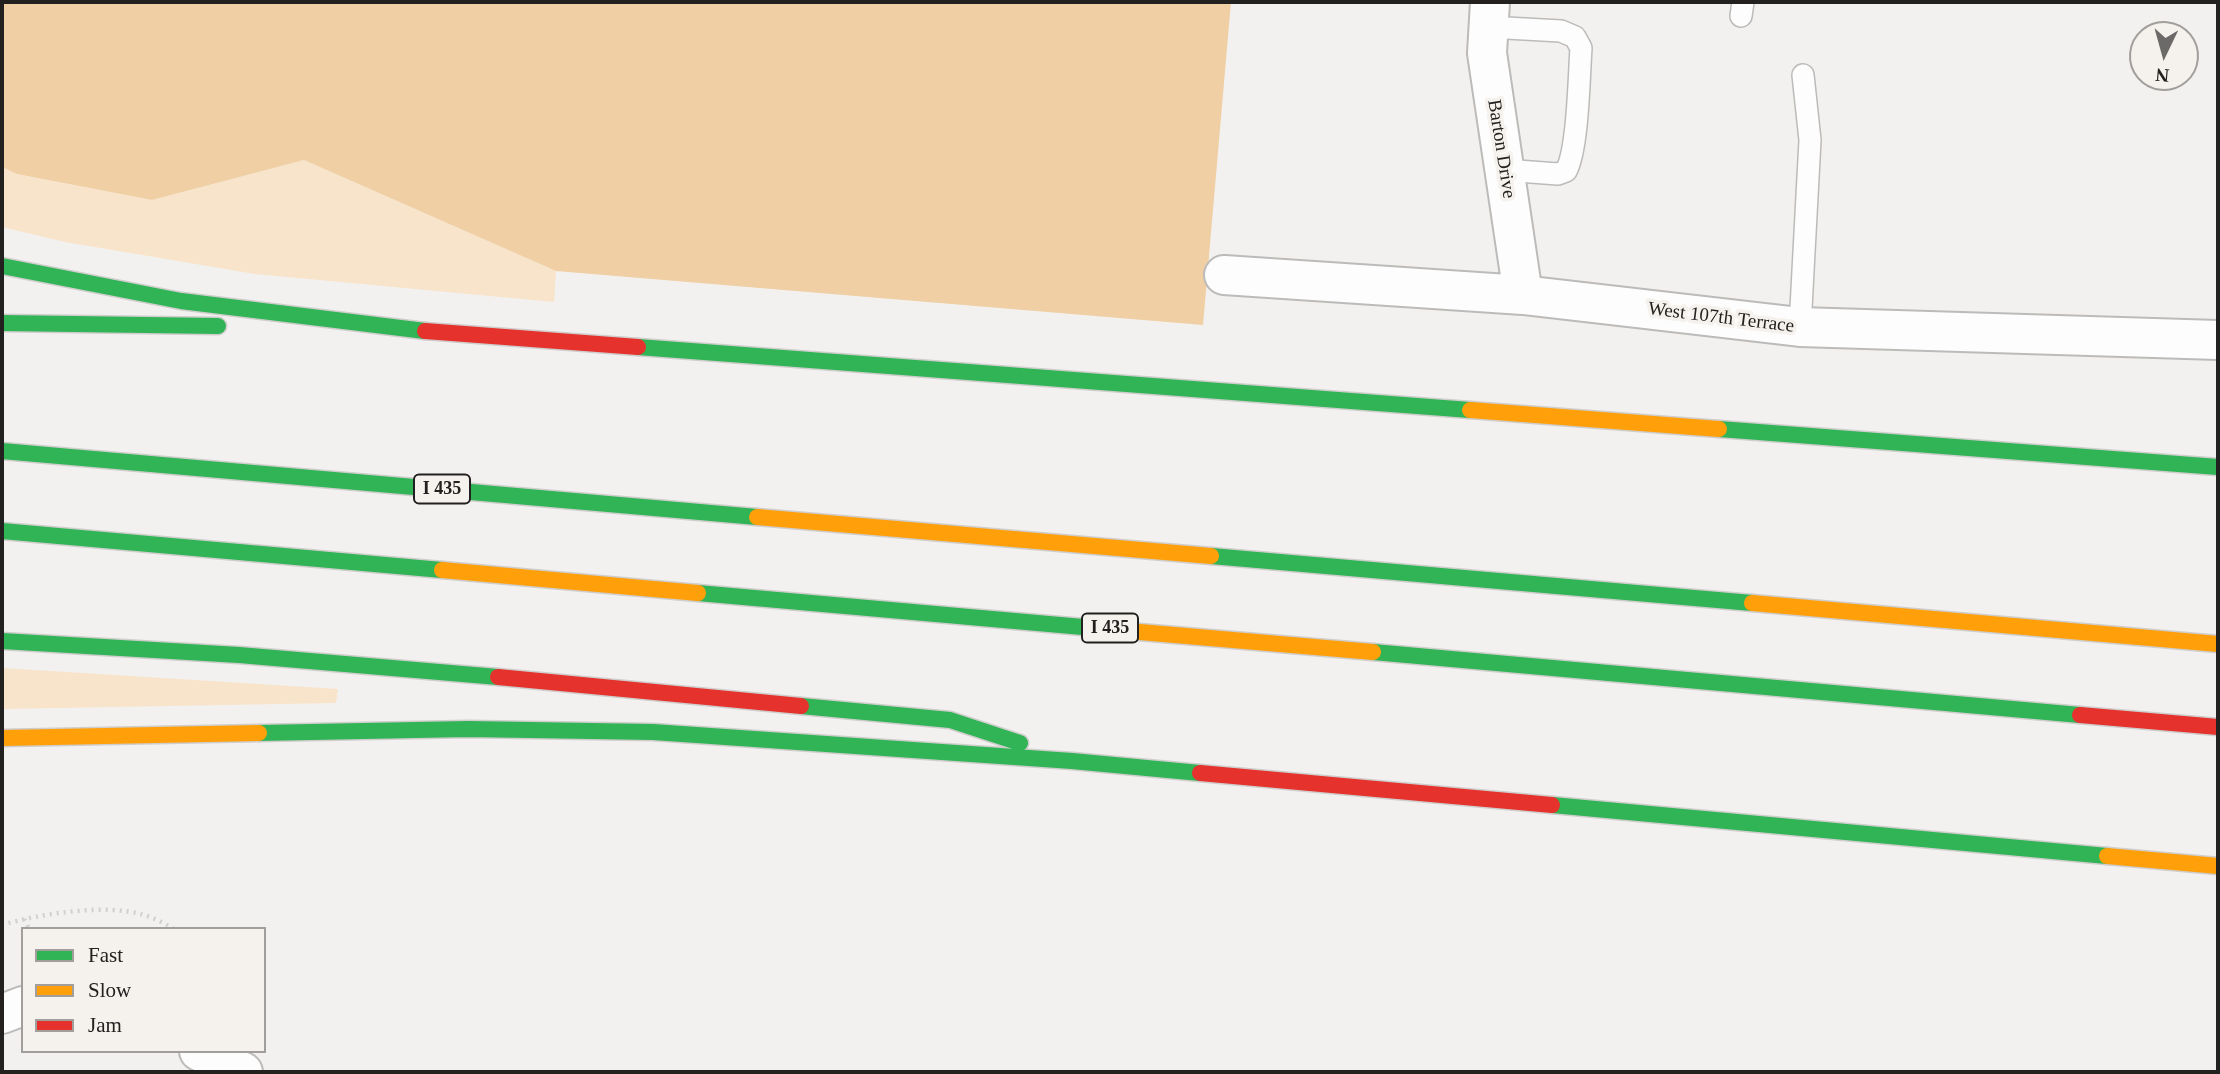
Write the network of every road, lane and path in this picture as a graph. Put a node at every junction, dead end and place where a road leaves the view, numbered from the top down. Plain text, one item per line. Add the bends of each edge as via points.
1 (1489, 14) edge
2 (1803, 75) dead end
3 (1504, 170) junction
4 (2, 265) edge
5 (1224, 275) dead end
6 (1523, 295) junction
7 (2, 323) edge
8 (233, 327) dead end
9 (260, 327) dead end
10 (1800, 327) junction
11 (396, 329) junction
12 (2218, 340) edge
13 (2, 451) edge
14 (2218, 467) edge
15 (2, 531) edge
16 (2, 642) edge
17 (2218, 644) edge
18 (2218, 727) edge
19 (2, 738) edge
20 (1072, 761) junction
21 (2218, 866) edge
22 (24, 919) junction
23 (2, 925) edge
24 (28, 927) edge
25 (170, 927) edge
26 (2, 997) edge
27 (21, 999) edge
28 (21, 1007) edge
29 (2, 1014) edge
30 (203, 1053) edge
31 (243, 1072) edge

1 - 3 street, Barton Drive via 1487,53
1 - 3 lane via 1560,31 1576,37 1581,48 1571,163 1566,171
2 - 10 lane via 1810,140
3 - 6 street, Barton Drive
4 - 11 highway via 181,301
5 - 6 street, West 107th Terrace
6 - 10 street, West 107th Terrace
7 - 8 highway
9 - 11 highway
10 - 12 street, West 107th Terrace
11 - 14 highway
13 - 17 highway, I 435
15 - 18 highway, I 435
16 - 20 highway via 333,663 950,720
19 - 20 highway via 468,729 653,732
20 - 21 highway
22 - 23 path
22 - 24 path
22 - 25 path via 118,911 144,915
26 - 27 street
28 - 29 street
30 - 31 street

